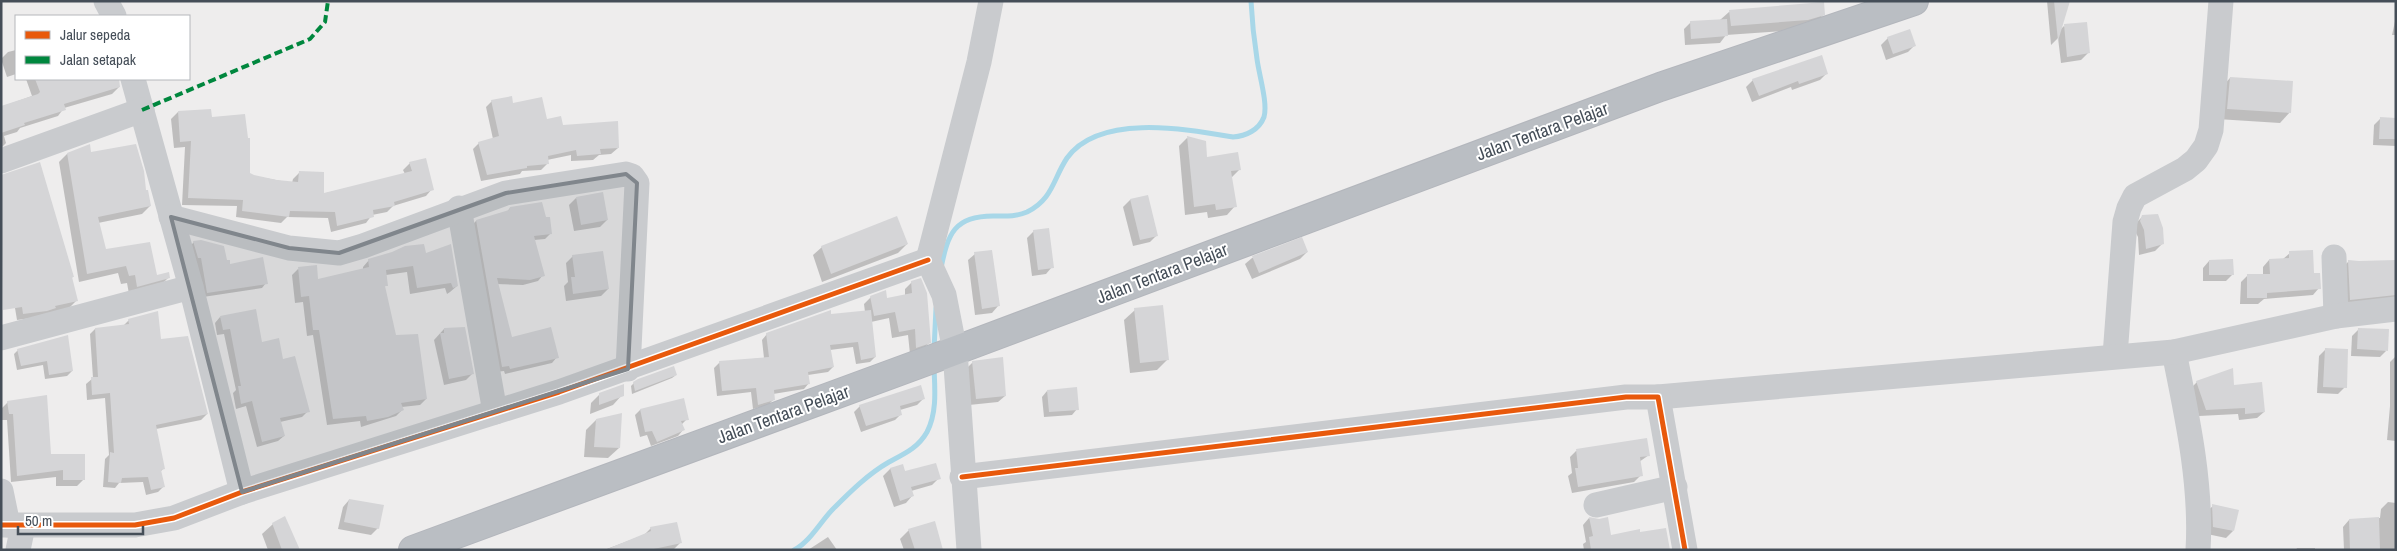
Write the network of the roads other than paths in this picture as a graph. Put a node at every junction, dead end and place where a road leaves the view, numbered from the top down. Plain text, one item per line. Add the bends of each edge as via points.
1 (106, 1) edge
2 (991, 1) edge
3 (1914, 1) edge
4 (2221, 1) edge
5 (113, 15) edge
6 (133, 80) edge
7 (142, 110) junction
8 (1, 161) edge
9 (459, 208) junction
10 (171, 217) junction
11 (2334, 257) dead end
12 (931, 265) junction
13 (191, 287) junction
14 (2396, 309) edge
15 (2336, 316) junction
16 (1, 338) edge
17 (950, 352) junction
18 (2174, 352) junction
19 (2115, 356) junction
20 (628, 369) junction
21 (1658, 397) junction
22 (495, 412) junction
23 (962, 478) junction
24 (1675, 487) junction
25 (1, 492) edge
26 (242, 492) junction
27 (1596, 505) dead end
28 (12, 532) edge
29 (413, 550) edge
30 (968, 550) edge
31 (1685, 550) edge
32 (2198, 550) edge

1 - 5 street
2 - 12 street
3 - 17 highway, Jalan Tentara Pelajar via 1660,87
4 - 19 street via 2211,130 2206,146 2185,169 2135,196 2128,208
6 - 7 street
7 - 8 street
7 - 10 street
9 - 10 street via 339,253 289,248
9 - 20 street via 527,189 626,174 632,176 637,183
9 - 22 street
10 - 13 street
11 - 15 street
12 - 17 street via 944,294
12 - 20 street
13 - 16 street
13 - 26 street
14 - 15 street
15 - 18 street
17 - 23 street
17 - 29 highway, Jalan Tentara Pelajar
18 - 19 street
18 - 32 street via 2189,428 2199,521
19 - 21 street
20 - 22 street
21 - 23 street via 1616,398
21 - 24 street
22 - 26 street
23 - 30 street
24 - 27 street
24 - 31 street
25 - 28 street
26 - 28 street via 153,523

